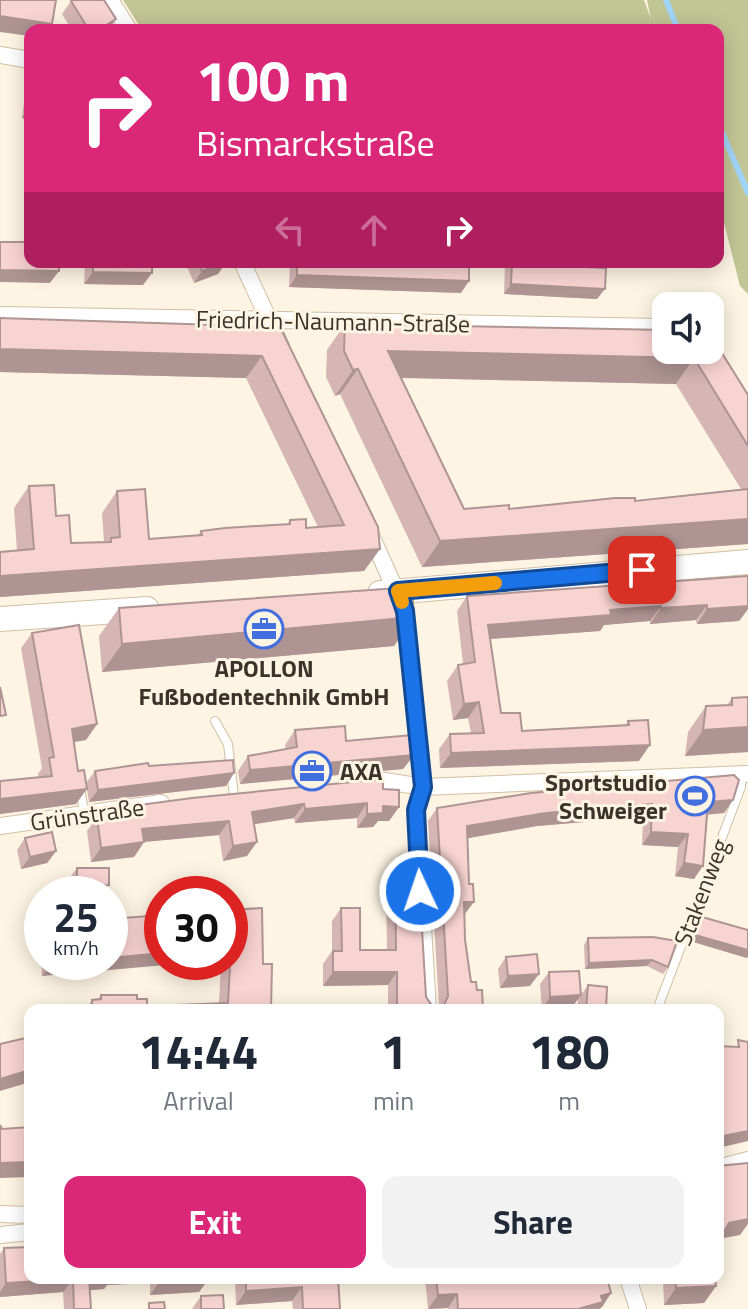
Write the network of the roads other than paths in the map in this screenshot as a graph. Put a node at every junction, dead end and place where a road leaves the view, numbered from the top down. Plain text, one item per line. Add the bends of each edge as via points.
1 (110, 0) edge
2 (125, 24) edge
3 (0, 55) edge
4 (24, 59) edge
5 (245, 268) edge
6 (0, 315) edge
7 (268, 320) junction
8 (652, 327) edge
9 (289, 361) edge
10 (364, 519) edge
11 (748, 562) edge
12 (398, 591) junction
13 (350, 595) edge
14 (175, 607) edge
15 (0, 619) edge
16 (215, 721) dead end
17 (77, 769) edge
18 (745, 774) edge
19 (340, 785) edge
20 (423, 787) junction
21 (235, 796) edge
22 (181, 801) edge
23 (84, 813) junction
24 (0, 826) edge
25 (428, 1004) edge
26 (659, 1004) edge
27 (748, 1160) edge
28 (724, 1166) edge
29 (0, 1214) edge
30 (24, 1215) edge
31 (24, 1233) edge
32 (0, 1235) edge
33 (630, 1284) edge
34 (638, 1309) edge

1 - 2 street
3 - 4 street
5 - 7 street
6 - 7 street, Friedrich-Naumann-Straße
7 - 8 street, Friedrich-Naumann-Straße
7 - 9 street
10 - 12 street
11 - 12 street
12 - 13 street
12 - 20 street via 405,611
14 - 15 street
16 - 21 lane via 228,744
17 - 23 lane
18 - 20 street
18 - 26 lane, Stakenweg
19 - 20 street via 385,781
20 - 25 street via 416,810
22 - 23 street, Grünstraße
23 - 24 street, Grünstraße
27 - 28 street
29 - 30 street
31 - 32 street
33 - 34 street

